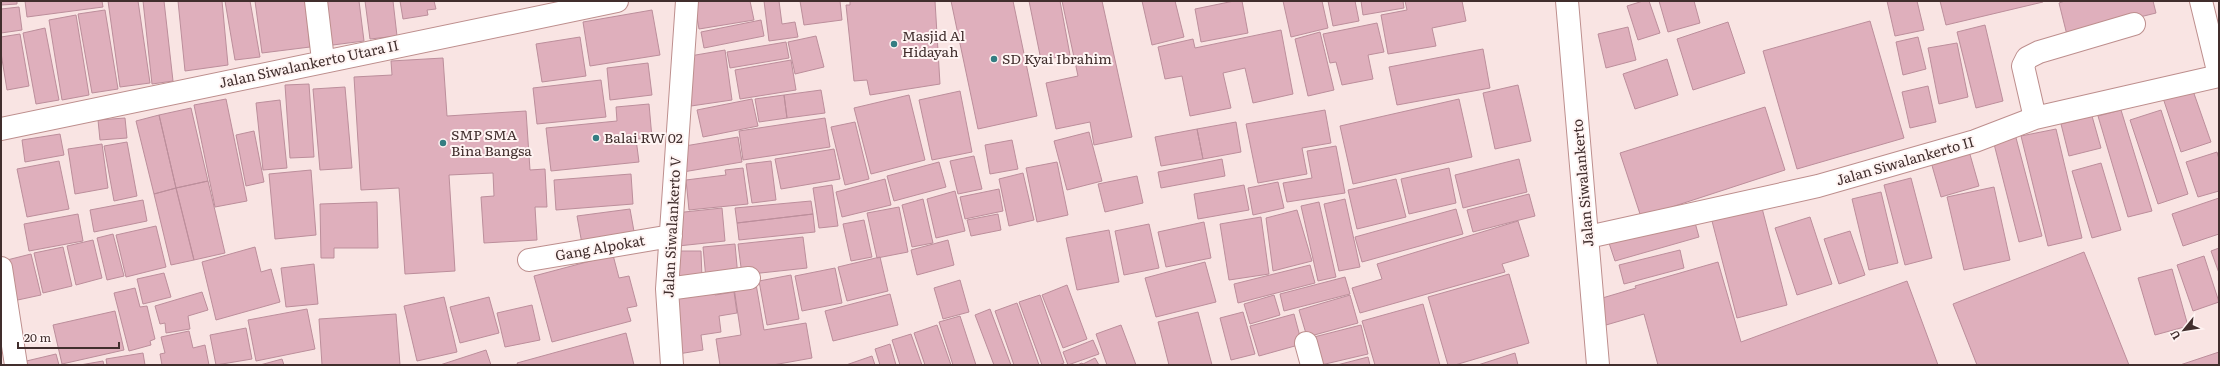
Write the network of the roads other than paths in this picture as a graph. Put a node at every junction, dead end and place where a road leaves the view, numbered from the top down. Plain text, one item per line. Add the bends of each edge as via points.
1 (316, 1) edge
2 (617, 1) edge
3 (687, 1) edge
4 (1567, 1) edge
5 (2201, 1) edge
6 (2134, 24) dead end
7 (323, 60) junction
8 (2219, 75) edge
9 (2035, 118) junction
10 (1, 129) edge
11 (671, 236) junction
12 (1588, 237) junction
13 (529, 260) dead end
14 (1, 268) edge
15 (749, 278) dead end
16 (667, 289) junction
17 (1306, 343) dead end
18 (16, 365) edge
19 (672, 365) edge
20 (1312, 365) edge
21 (1598, 365) edge

1 - 7 street
2 - 7 street, Jalan Siwalankerto Utara II
3 - 11 street, Jalan Siwalankerto V
4 - 12 street, Jalan Siwalankerto
5 - 8 street, Jalan Siwalankerto II
6 - 9 street via 2039,52 2027,58 2023,66
7 - 10 street, Jalan Siwalankerto Utara II
8 - 9 street, Jalan Siwalankerto II
9 - 12 street, Jalan Siwalankerto II via 1975,141 1818,186
11 - 13 street, Gang Alpokat
11 - 16 street, Jalan Siwalankerto V
12 - 21 street, Jalan Siwalankerto
14 - 18 street
15 - 16 street
16 - 19 street, Jalan Siwalankerto V
17 - 20 street

